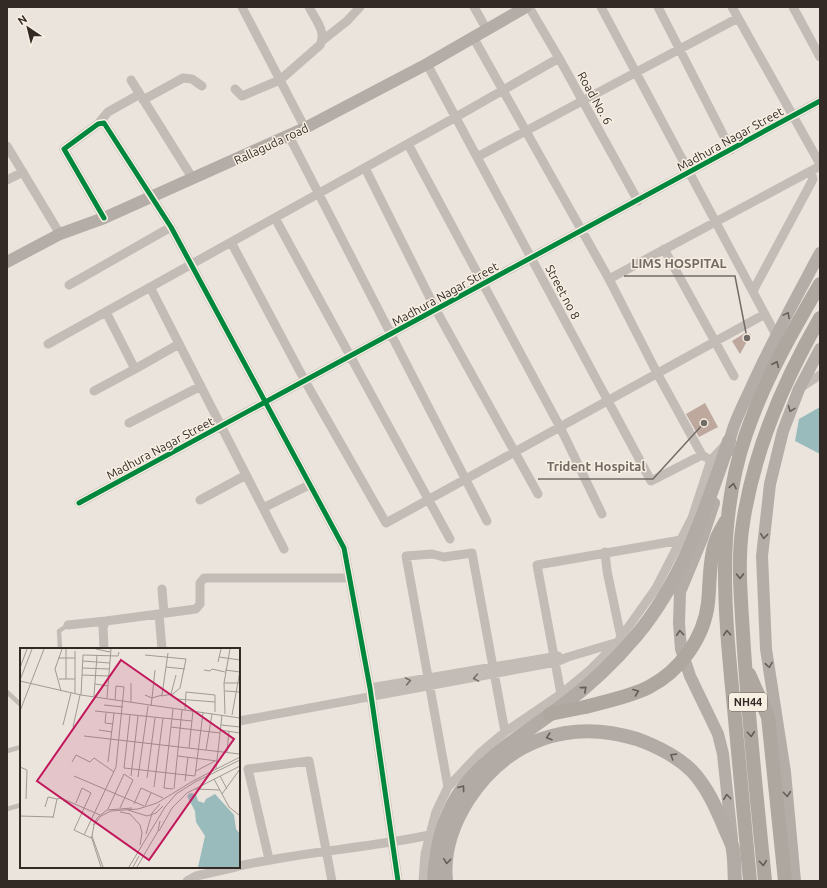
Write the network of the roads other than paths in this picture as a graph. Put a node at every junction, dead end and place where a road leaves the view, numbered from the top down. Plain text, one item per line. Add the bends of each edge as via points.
1 (242, 7) edge
2 (309, 7) edge
3 (360, 7) edge
4 (474, 7) edge
5 (528, 7) edge
6 (601, 7) edge
7 (658, 7) edge
8 (732, 7) edge
9 (793, 7) edge
10 (738, 18) junction
11 (487, 30) junction
12 (472, 37) junction
13 (323, 40) junction
14 (679, 48) junction
15 (820, 57) edge
16 (559, 58) junction
17 (427, 64) junction
18 (635, 71) junction
19 (131, 80) dead end
20 (280, 80) junction
21 (202, 86) dead end
22 (235, 89) dead end
23 (502, 91) junction
24 (141, 97) junction
25 (582, 100) junction
26 (820, 102) edge
27 (794, 116) junction
28 (456, 118) junction
29 (98, 124) junction
30 (305, 128) junction
31 (525, 131) junction
32 (289, 136) junction
33 (408, 144) junction
34 (7, 146) edge
35 (731, 150) junction
36 (477, 157) junction
37 (820, 165) edge
38 (365, 168) junction
39 (811, 171) junction
40 (23, 172) junction
41 (690, 172) junction
42 (193, 179) junction
43 (7, 180) edge
44 (318, 194) junction
45 (152, 197) junction
46 (638, 201) junction
47 (104, 218) junction
48 (275, 218) junction
49 (716, 222) junction
50 (171, 227) junction
51 (582, 231) junction
52 (60, 234) junction
53 (231, 242) junction
54 (664, 249) junction
55 (820, 253) edge
56 (531, 258) junction
57 (7, 262) edge
58 (191, 264) junction
59 (609, 279) junction
60 (483, 284) junction
61 (820, 284) edge
62 (69, 285) dead end
63 (150, 287) junction
64 (753, 291) junction
65 (436, 310) junction
66 (106, 312) junction
67 (765, 314) junction
68 (820, 318) edge
69 (390, 335) junction
70 (776, 335) junction
71 (715, 341) junction
72 (48, 344) dead end
73 (179, 344) junction
74 (820, 349) edge
75 (351, 356) junction
76 (135, 369) junction
77 (657, 373) junction
78 (734, 376) dead end
79 (820, 376) edge
80 (305, 381) junction
81 (201, 386) junction
82 (799, 389) junction
83 (94, 391) dead end
84 (608, 401) junction
85 (265, 403) junction
86 (129, 423) dead end
87 (222, 427) junction
88 (560, 427) junction
89 (729, 441) junction
90 (514, 452) junction
91 (702, 455) junction
92 (711, 460) junction
93 (246, 475) junction
94 (466, 479) junction
95 (309, 485) junction
96 (538, 494) dead end
97 (429, 499) junction
98 (200, 500) dead end
99 (79, 503) dead end
100 (263, 508) junction
101 (602, 514) dead end
102 (487, 521) dead end
103 (726, 522) junction
104 (450, 539) dead end
105 (681, 540) junction
106 (284, 549) dead end
107 (605, 552) junction
108 (349, 578) junction
109 (162, 589) dead end
110 (161, 614) junction
111 (106, 621) junction
112 (68, 625) joint
113 (619, 640) junction
114 (60, 648) edge
115 (104, 648) edge
116 (162, 648) edge
117 (556, 659) junction
118 (745, 662) junction
119 (494, 671) junction
120 (429, 682) junction
121 (7, 692) edge
122 (370, 692) junction
123 (561, 694) junction
124 (20, 703) edge
125 (550, 714) junction
126 (240, 721) edge
127 (505, 732) junction
128 (20, 747) edge
129 (7, 751) edge
130 (448, 787) junction
131 (20, 805) edge
132 (7, 809) edge
133 (430, 835) junction
134 (391, 843) junction
135 (733, 849) junction
136 (327, 852) junction
137 (269, 859) junction
138 (240, 866) edge
139 (233, 868) edge
140 (187, 881) edge
141 (332, 881) edge
142 (398, 881) edge
143 (423, 881) edge
144 (434, 881) edge
145 (446, 881) edge
146 (734, 881) edge
147 (750, 881) edge
148 (765, 881) edge
149 (785, 881) edge
150 (795, 881) edge

1 - 20 street
2 - 13 street via 322,32
3 - 13 street
4 - 11 street
5 - 11 main road, Rallaguda road
5 - 16 street, Road No. 6
6 - 18 street
7 - 14 street
8 - 10 street
9 - 15 street
10 - 14 street
10 - 27 street
11 - 12 main road, Rallaguda road
12 - 17 main road, Rallaguda road
12 - 23 street
13 - 20 street
14 - 18 street
14 - 35 street
16 - 23 street
16 - 25 street, Road No. 6
17 - 28 street, Street no 8
17 - 30 main road, Rallaguda road
18 - 25 street
18 - 41 street
19 - 24 street
20 - 22 street via 242,96
20 - 30 street
21 - 24 street via 192,78 183,78
23 - 28 street
23 - 31 street
24 - 29 street via 118,105
24 - 42 street
25 - 31 street
25 - 46 street, Road No. 6
26 - 27 street, Madhura Nagar Street
27 - 35 street, Madhura Nagar Street
27 - 37 street
28 - 33 street
28 - 36 street, Street no 8
29 - 45 street via 104,123 107,127
29 - 47 street via 64,149
30 - 32 main road, Rallaguda road
31 - 36 street
31 - 51 street
32 - 42 main road, Rallaguda road
32 - 44 street
33 - 38 street
33 - 60 street
34 - 40 street
35 - 41 street, Madhura Nagar Street
36 - 56 street, Street no 8
37 - 39 street
38 - 44 street
38 - 65 street
39 - 49 street
39 - 64 street via 813,179 808,190
40 - 43 street
40 - 52 street
41 - 46 street, Madhura Nagar Street
41 - 49 street
42 - 45 main road, Rallaguda road
44 - 48 street
44 - 69 street
45 - 47 main road, Rallaguda road
45 - 50 street
46 - 51 street, Madhura Nagar Street
47 - 52 main road, Rallaguda road
48 - 53 street
48 - 75 street
49 - 54 street
49 - 64 street
50 - 58 street
50 - 62 street
51 - 56 street, Madhura Nagar Street
51 - 59 street
52 - 57 main road, Rallaguda road
53 - 58 street
53 - 80 street
54 - 59 street
54 - 71 street
70 -> 55 main road
56 - 60 street, Madhura Nagar Street
56 - 84 street, Street no 8
58 - 63 street
58 - 85 street
59 - 77 street
60 - 65 street, Madhura Nagar Street
60 - 88 street
103 -> 61 highway, NH44 via 746,434 785,344
63 - 66 street
63 - 73 street
64 - 67 street
65 - 69 street, Madhura Nagar Street
65 - 90 street
66 - 72 street
66 - 76 street
67 - 70 street
67 - 71 street
68 -> 118 highway, NH44 via 785,384 757,458 743,524 740,574
69 - 75 street, Madhura Nagar Street
69 - 94 street
70 - 89 main road via 739,413
71 - 77 street
71 - 78 street
73 - 76 street
73 - 81 street
74 - 82 main road
75 - 80 street, Madhura Nagar Street
75 - 97 street
76 - 83 street
77 - 84 street
77 - 91 street
79 - 82 street
80 - 85 street, Madhura Nagar Street
80 - 97 street via 386,523
81 - 86 street
81 - 87 street
82 -> 150 main road via 783,431 770,484 762,556 766,648 786,772
84 - 88 street
84 - 91 street, Street no 8 via 651,481
85 - 87 street, Madhura Nagar Street
85 - 95 street
87 - 93 street
87 - 99 street, Madhura Nagar Street
88 - 90 street
88 - 101 street
89 - 92 street
125 -> 89 main road via 599,676 636,636 655,609 688,555
135 -> 89 main road via 723,754 718,734 690,676 681,649 679,623 680,592 728,464
90 - 94 street
90 - 96 street
91 - 92 street
92 - 105 street via 692,518
93 - 98 street
93 - 100 street
94 - 97 street
94 - 102 street
95 - 100 street
95 - 108 street via 344,548
97 - 104 street
100 - 106 street
125 -> 103 highway, bridge via 585,707 648,688 677,666 691,648 703,624 708,606 714,543
147 -> 103 highway, NH44 via 727,640 724,576
105 - 107 street
105 - 113 street via 656,588
107 - 113 street
107 - 117 street via 538,565
108 - 110 street via 204,578 200,583 198,607
108 - 122 street
109 - 110 street
110 - 111 street
110 - 116 street
111 - 112 street
111 - 115 street via 103,627
112 - 114 lane via 59,631
113 - 117 street
113 - 123 street via 590,670
117 - 119 street
117 - 123 street
118 -> 148 highway, NH44
118 - 149 highway via 768,717
119 - 120 street
119 - 120 street via 472,553 406,556
119 - 127 street
120 - 122 street
120 - 130 street
121 - 124 lane
122 - 126 street
122 - 134 street
123 - 127 street
144 -> 125 main road via 438,840 459,792 483,763
127 - 130 street via 480,753
128 - 129 lane
130 - 133 street via 436,812
131 - 132 lane
133 - 134 street
133 - 143 street via 425,854
134 - 136 street
134 - 142 street
135 -> 145 main road via 702,782 679,760 651,745 624,735 577,731 554,735 520,749 486,777 455,826 447,857
135 - 146 main road
136 - 137 street
136 - 137 street via 309,761 248,769
136 - 141 street
137 - 138 street
139 - 140 street via 196,876

